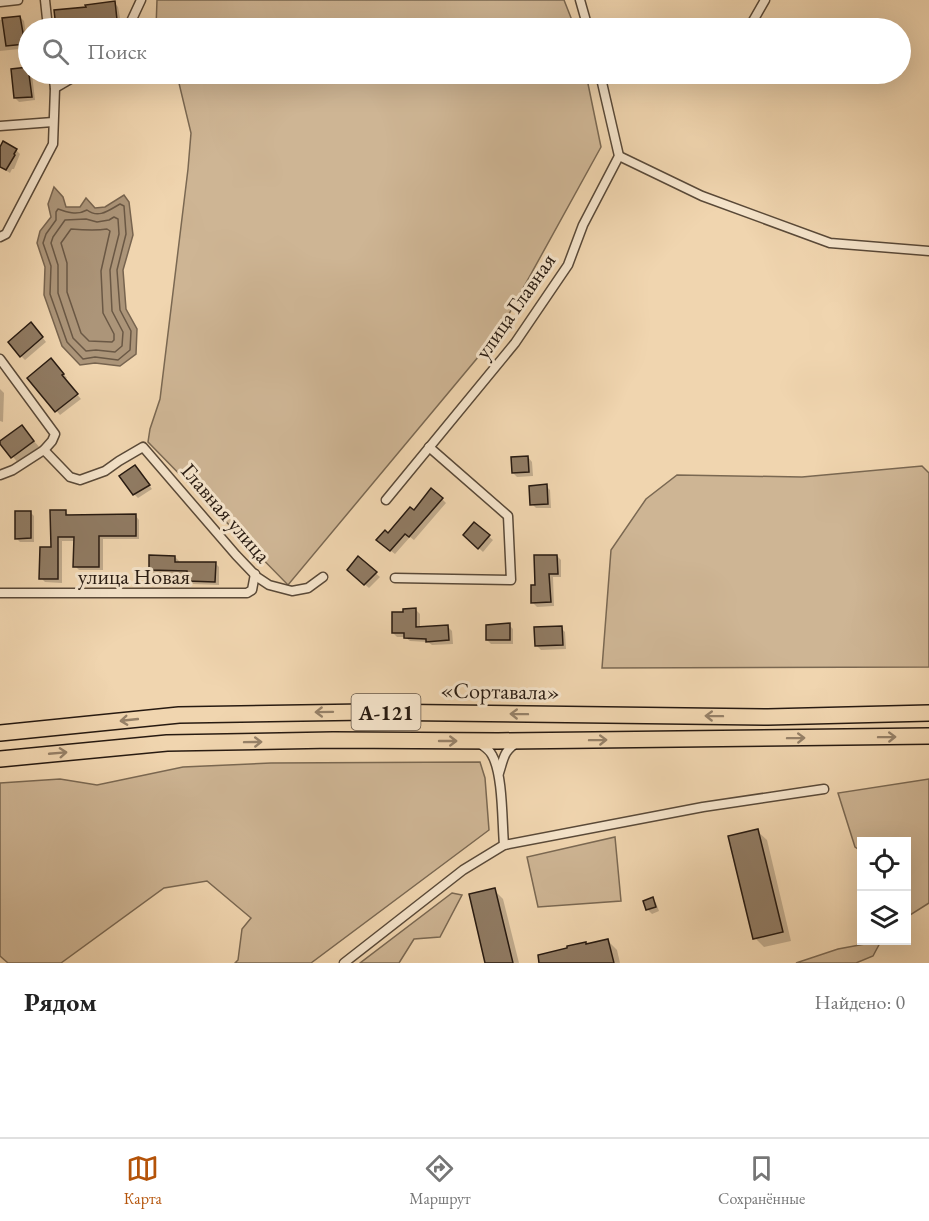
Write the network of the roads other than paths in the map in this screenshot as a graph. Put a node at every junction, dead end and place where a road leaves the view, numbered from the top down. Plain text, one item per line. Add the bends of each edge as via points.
1 (18, 0) edge
2 (45, 0) edge
3 (141, 0) edge
4 (580, 0) edge
5 (765, 0) edge
6 (0, 2) edge
7 (47, 18) edge
8 (133, 18) edge
9 (585, 18) edge
10 (755, 18) edge
11 (54, 84) edge
12 (62, 84) edge
13 (602, 84) edge
14 (55, 88) junction
15 (53, 122) junction
16 (0, 126) edge
17 (619, 156) junction
18 (0, 237) edge
19 (929, 250) edge
20 (0, 359) edge
21 (429, 447) junction
22 (44, 450) junction
23 (0, 475) edge
24 (386, 500) dead end
25 (255, 574) junction
26 (322, 578) dead end
27 (395, 578) dead end
28 (0, 593) edge
29 (929, 713) edge
30 (0, 732) edge
31 (929, 736) edge
32 (477, 741) junction
33 (521, 741) junction
34 (0, 759) edge
35 (499, 774) junction
36 (824, 789) dead end
37 (504, 845) junction
38 (344, 963) edge

1 - 6 street
2 - 7 street
3 - 8 street
4 - 9 street
5 - 10 street
11 - 14 street
12 - 14 street
13 - 17 street
14 - 15 street
15 - 16 street
15 - 18 street via 53,144 6,234
17 - 19 street via 702,196 830,243
17 - 21 street, улица Главная via 583,225 568,265 515,343
20 - 22 street via 55,434
21 - 24 street, улица Главная
21 - 27 street via 508,516 511,580
22 - 23 street
22 - 25 street, Главная улица via 70,477 80,480 105,471 143,447
25 - 26 street, Главная улица via 269,585 292,591 308,588
25 - 28 street, улица Новая via 252,590 247,593
29 -> 30 highway, «Сортавала» / А-121 via 772,717 366,712 179,715
33 -> 31 highway, А-121
32 - 33 highway, А-121
34 -> 32 highway, А-121 via 168,743
32 - 35 street via 489,750
33 - 35 street via 509,748
35 - 37 street
36 - 37 street via 703,807
37 - 38 street via 463,870

